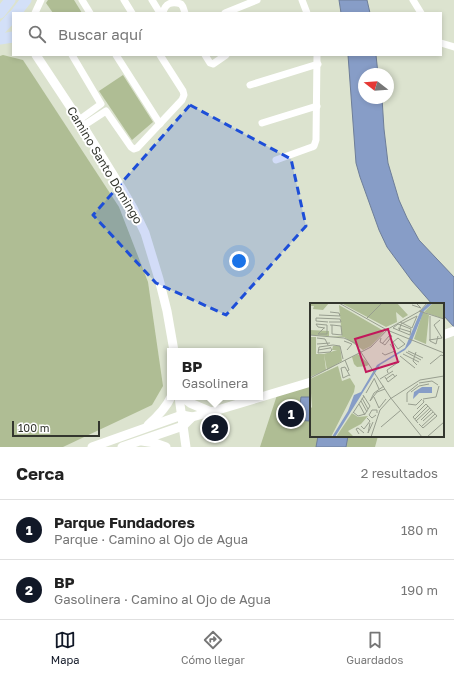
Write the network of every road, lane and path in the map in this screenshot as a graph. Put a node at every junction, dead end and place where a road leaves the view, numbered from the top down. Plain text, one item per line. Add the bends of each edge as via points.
1 (15, 0) edge
2 (26, 0) edge
3 (29, 0) edge
4 (41, 0) edge
5 (82, 0) edge
6 (124, 0) edge
7 (152, 0) edge
8 (257, 0) edge
9 (302, 0) edge
10 (413, 0) edge
11 (168, 2) edge
12 (181, 2) edge
13 (9, 11) edge
14 (25, 12) edge
15 (35, 12) edge
16 (89, 12) edge
17 (131, 12) edge
18 (159, 12) edge
19 (163, 12) edge
20 (185, 12) edge
21 (227, 12) edge
22 (307, 12) edge
23 (420, 12) edge
24 (0, 24) edge
25 (0, 30) edge
26 (12, 37) edge
27 (0, 39) edge
28 (442, 43) edge
29 (454, 47) edge
30 (38, 56) edge
31 (73, 56) edge
32 (117, 56) edge
33 (161, 56) edge
34 (206, 56) edge
35 (225, 56) edge
36 (317, 56) edge
37 (318, 64) junction
38 (250, 85) dead end
39 (317, 106) junction
40 (81, 123) junction
41 (262, 123) dead end
42 (160, 124) junction
43 (276, 160) dead end
44 (454, 331) edge
45 (444, 335) edge
46 (173, 348) edge
47 (310, 382) edge
48 (263, 396) edge
49 (170, 400) edge
50 (180, 400) edge
51 (186, 400) edge
52 (251, 400) edge
53 (211, 412) junction
54 (182, 415) junction
55 (192, 417) junction
56 (183, 426) junction
57 (143, 429) junction
58 (139, 441) junction
59 (92, 447) edge
60 (122, 447) edge
61 (166, 447) edge
62 (186, 447) edge

1 - 13 main road
2 - 13 main road
3 - 14 main road
4 - 15 street
5 - 16 street
6 - 17 street
7 - 18 street
8 - 21 street
9 - 22 street
10 - 23 street
11 - 12 street
11 - 19 street
12 - 20 street
13 - 24 main road
13 - 25 main road
26 - 27 main road
28 - 29 street
30 - 40 street, Camino Santo Domingo
31 - 40 street via 101,104
32 - 42 street
33 - 42 street via 184,95
34 - 35 street via 213,64
36 - 37 street
37 - 38 street
37 - 39 street
39 - 41 street
39 - 43 street via 314,146
40 - 42 street via 106,111 131,147 136,148
40 - 46 street, Camino Santo Domingo via 144,233 159,279
44 - 45 street
47 - 48 street
49 - 57 street
50 - 54 street
51 - 53 street
52 - 53 street
53 - 55 street
54 - 55 street
54 - 56 street
54 - 57 street
55 - 56 street
56 - 58 street
56 - 62 street
57 - 59 street
58 - 60 street
58 - 61 street

